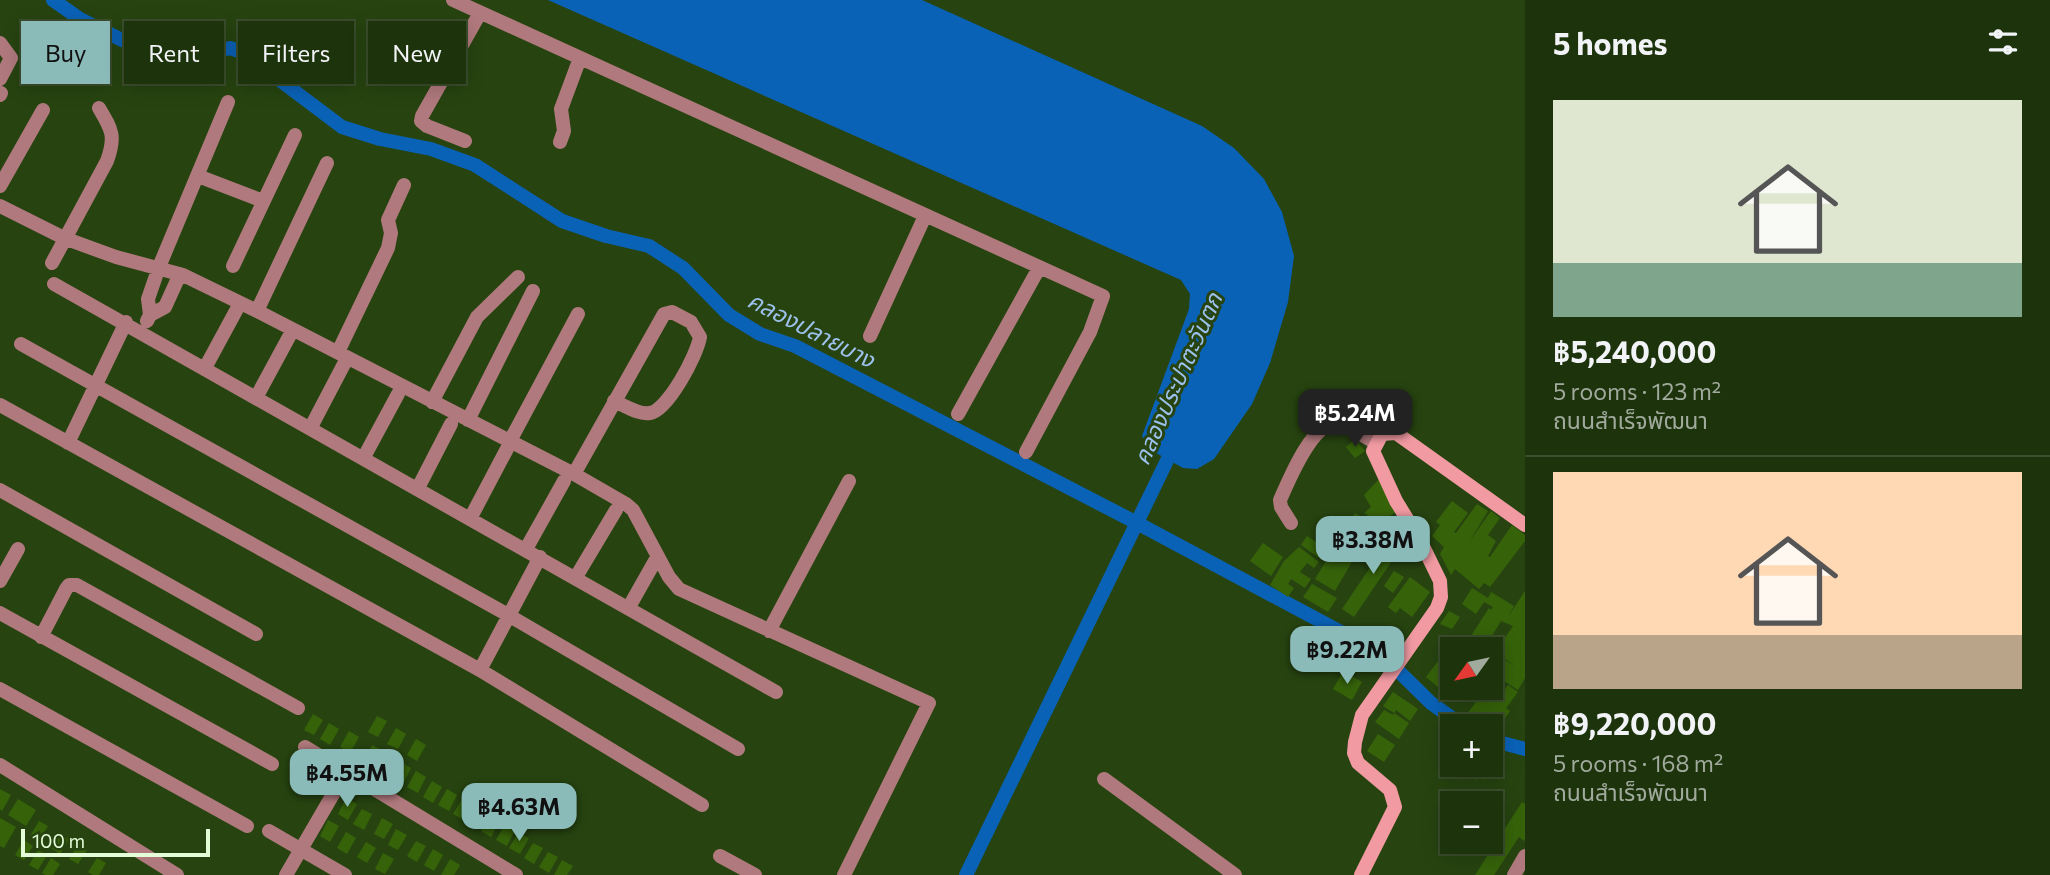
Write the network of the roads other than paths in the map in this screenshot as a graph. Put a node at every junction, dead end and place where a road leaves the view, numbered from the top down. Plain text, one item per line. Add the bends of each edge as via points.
1 (453, 0) edge
2 (480, 13) junction
3 (0, 43) edge
4 (580, 58) junction
5 (0, 89) edge
6 (228, 102) dead end
7 (99, 108) dead end
8 (43, 110) dead end
9 (295, 135) dead end
10 (466, 141) dead end
11 (559, 142) dead end
12 (327, 163) dead end
13 (198, 176) junction
14 (0, 186) edge
15 (404, 186) dead end
16 (263, 201) junction
17 (0, 206) edge
18 (925, 216) junction
19 (64, 238) junction
20 (52, 263) dead end
21 (233, 266) dead end
22 (159, 267) junction
23 (1039, 268) junction
24 (180, 274) junction
25 (518, 277) dead end
26 (54, 284) dead end
27 (533, 291) dead end
28 (238, 307) dead end
29 (257, 311) junction
30 (578, 314) dead end
31 (150, 315) junction
32 (126, 322) junction
33 (142, 331) junction
34 (290, 335) dead end
35 (870, 336) dead end
36 (21, 344) dead end
37 (341, 358) junction
38 (205, 368) junction
39 (96, 384) junction
40 (398, 394) dead end
41 (257, 396) junction
42 (614, 401) junction
43 (432, 402) junction
44 (0, 405) edge
45 (958, 414) dead end
46 (468, 420) junction
47 (451, 424) dead end
48 (311, 427) junction
49 (68, 443) junction
50 (509, 443) junction
51 (1376, 443) junction
52 (1026, 453) dead end
53 (364, 457) junction
54 (569, 477) junction
55 (849, 481) dead end
56 (418, 488) junction
57 (0, 489) edge
58 (616, 510) dead end
59 (471, 517) junction
60 (1291, 523) dead end
61 (1525, 526) edge
62 (18, 549) dead end
63 (526, 549) junction
64 (540, 557) junction
65 (655, 561) dead end
66 (576, 578) junction
67 (0, 581) edge
68 (629, 607) junction
69 (0, 613) edge
70 (508, 615) junction
71 (769, 631) junction
72 (256, 634) dead end
73 (41, 636) junction
74 (480, 670) junction
75 (0, 689) edge
76 (776, 692) dead end
77 (298, 708) dead end
78 (305, 747) dead end
79 (738, 748) dead end
80 (272, 764) dead end
81 (0, 765) edge
82 (346, 772) junction
83 (1109, 783) dead end
84 (702, 805) dead end
85 (247, 826) dead end
86 (269, 831) dead end
87 (301, 849) junction
88 (720, 856) dead end
89 (1525, 856) edge
90 (1366, 873) edge
91 (177, 875) edge
92 (286, 875) edge
93 (345, 875) edge
94 (516, 875) edge
95 (755, 875) edge
96 (844, 875) edge
97 (1235, 875) edge
98 (1514, 875) edge

1 - 2 street
2 - 4 street
2 - 10 street via 421,121
3 - 5 street via 11,58
4 - 11 street via 561,109 564,131
4 - 18 street
6 - 13 street
7 - 19 street via 111,128 113,144
8 - 14 street
9 - 16 street
12 - 29 street
13 - 16 street
13 - 22 street
15 - 37 street via 388,220 388,248
16 - 21 street
17 - 19 street
18 - 23 street
18 - 35 street
19 - 20 street
19 - 22 street
22 - 24 street
22 - 31 street via 148,299
23 - 45 street
23 - 52 street via 1103,296 1090,332
24 - 29 street
24 - 31 street via 165,307
25 - 43 street via 477,317
26 - 32 street
27 - 46 street
28 - 38 street
29 - 37 street
30 - 50 street
31 - 33 street
32 - 33 street
32 - 39 street
33 - 38 street
34 - 41 street
36 - 39 street
37 - 43 street
37 - 48 street
38 - 41 street
39 - 49 street
39 - 70 street
40 - 53 street
41 - 48 street
42 - 42 street via 642,413 662,406 698,346 700,337 691,322 672,312 664,314
42 - 54 street
43 - 46 street
44 - 49 street
46 - 50 street
47 - 56 street
48 - 53 street
49 - 74 street
50 - 54 street
50 - 59 street
51 - 60 street via 1338,424 1326,425 1316,434 1280,499
51 - 61 street via 1382,434 1396,433
51 - 90 street via 1373,451 1440,581 1441,597 1363,715 1354,753 1358,763 1390,790 1395,807
53 - 56 street
54 - 63 street
54 - 71 street via 633,510 679,589
55 - 71 street
56 - 59 street
57 - 72 street
58 - 66 street
59 - 63 street
62 - 67 street
63 - 64 street
64 - 66 street
64 - 70 street
65 - 68 street
66 - 68 street
68 - 76 street
69 - 73 street
70 - 74 street
70 - 79 street
71 - 96 street via 929,703
73 - 77 street via 66,589 77,586
73 - 80 street
74 - 84 street
75 - 85 street
78 - 82 street
81 - 91 street
82 - 87 street
82 - 94 street
83 - 97 street
86 - 87 street
87 - 92 street
87 - 93 street
88 - 95 street
89 - 98 street

